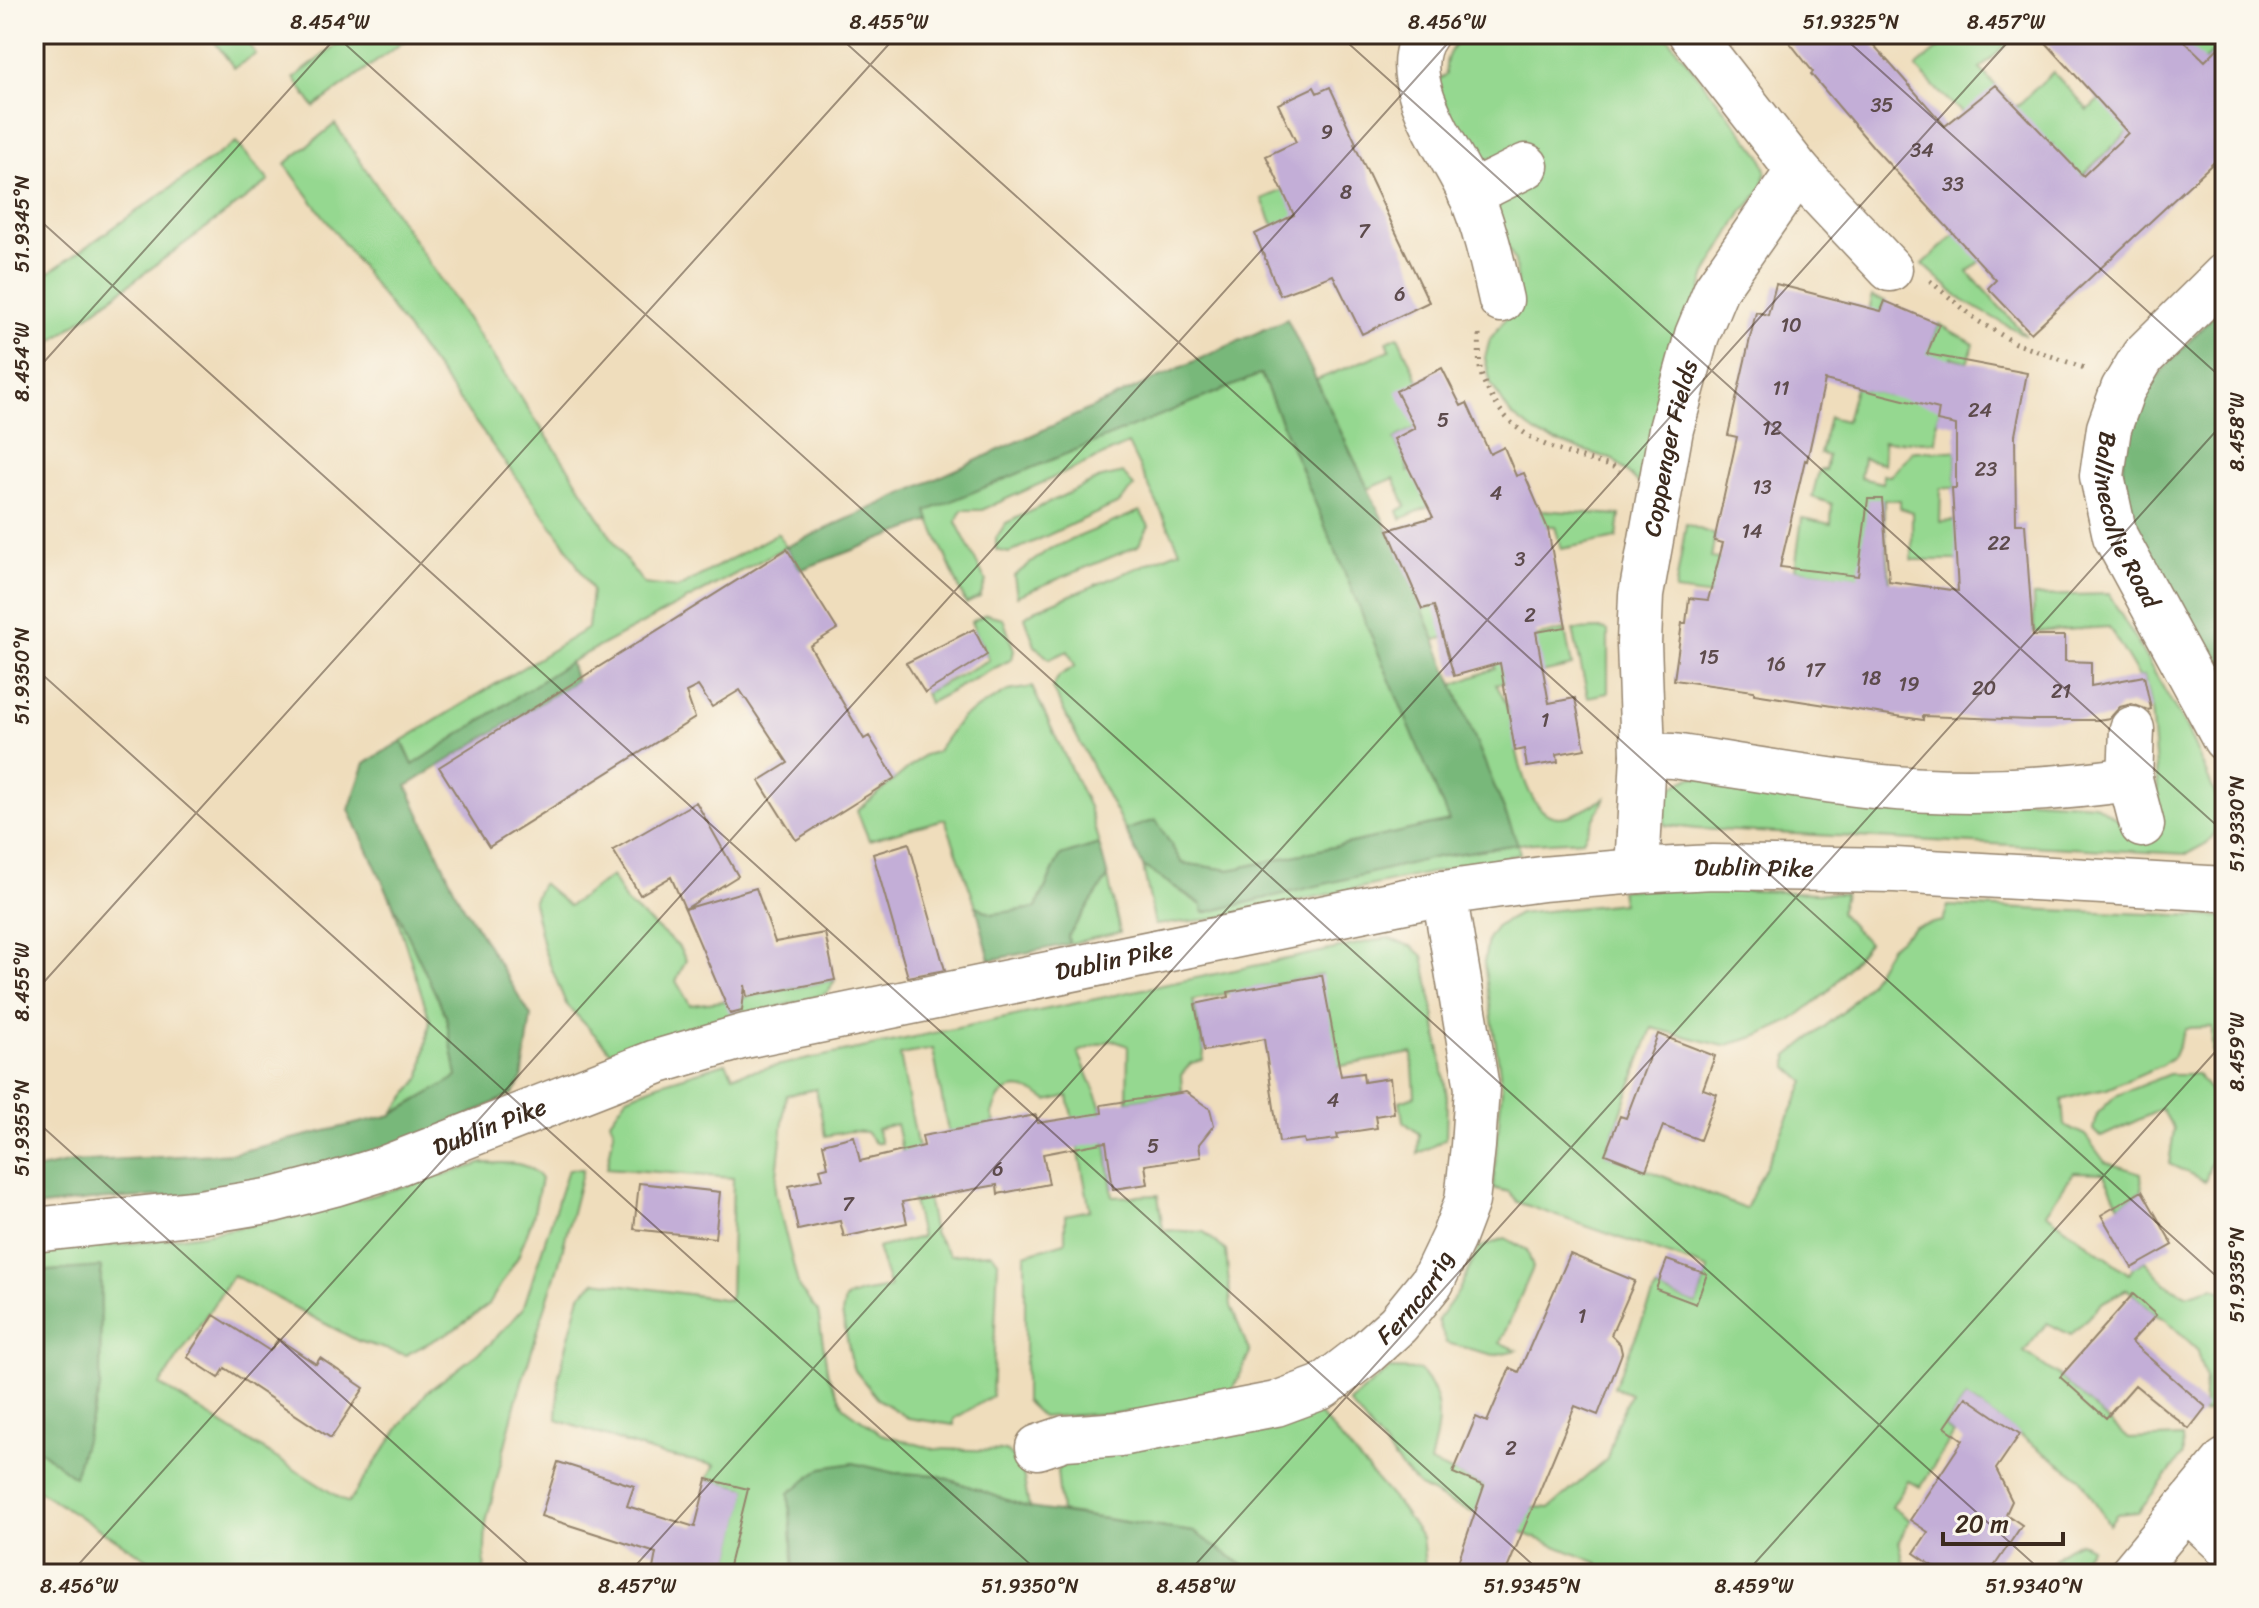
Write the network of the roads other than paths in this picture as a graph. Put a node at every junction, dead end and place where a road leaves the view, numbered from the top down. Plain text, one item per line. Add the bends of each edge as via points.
1 (1426, 34) edge
2 (1691, 34) edge
3 (1526, 166) dead end
4 (1798, 171) junction
5 (1470, 194) junction
6 (1890, 269) road end
7 (2225, 275) edge
8 (1501, 300) road end
9 (2132, 729) dead end
10 (2225, 739) edge
11 (1643, 755) junction
12 (2130, 779) junction
13 (2142, 825) dead end
14 (1637, 871) junction
15 (2225, 889) edge
16 (1444, 893) junction
17 (34, 1230) edge
18 (1038, 1447) dead end
19 (2225, 1461) edge
20 (2186, 1508) junction
21 (2225, 1544) edge
22 (2131, 1574) edge

1 - 5 street via 1416,67 1420,93
2 - 4 street
3 - 5 street
4 - 6 street
4 - 11 street, Coppenger Fields via 1716,289 1697,335 1671,429 1641,595
5 - 8 street
7 - 10 street, Ballinecollie Road via 2143,356 2109,428 2102,476 2115,536
9 - 12 street
11 - 12 street via 1940,790
11 - 14 street, Coppenger Fields
12 - 13 street
14 - 15 street, Dublin Pike via 1895,870
14 - 16 street, Dublin Pike
16 - 17 street, Dublin Pike via 745,1036 656,1062 385,1168 273,1200
16 - 18 street, Ferncarrig via 1477,1088 1467,1201 1432,1282 1398,1324 1322,1387 1262,1407 1121,1434 1065,1438
19 - 20 street
20 - 21 street
20 - 22 street

